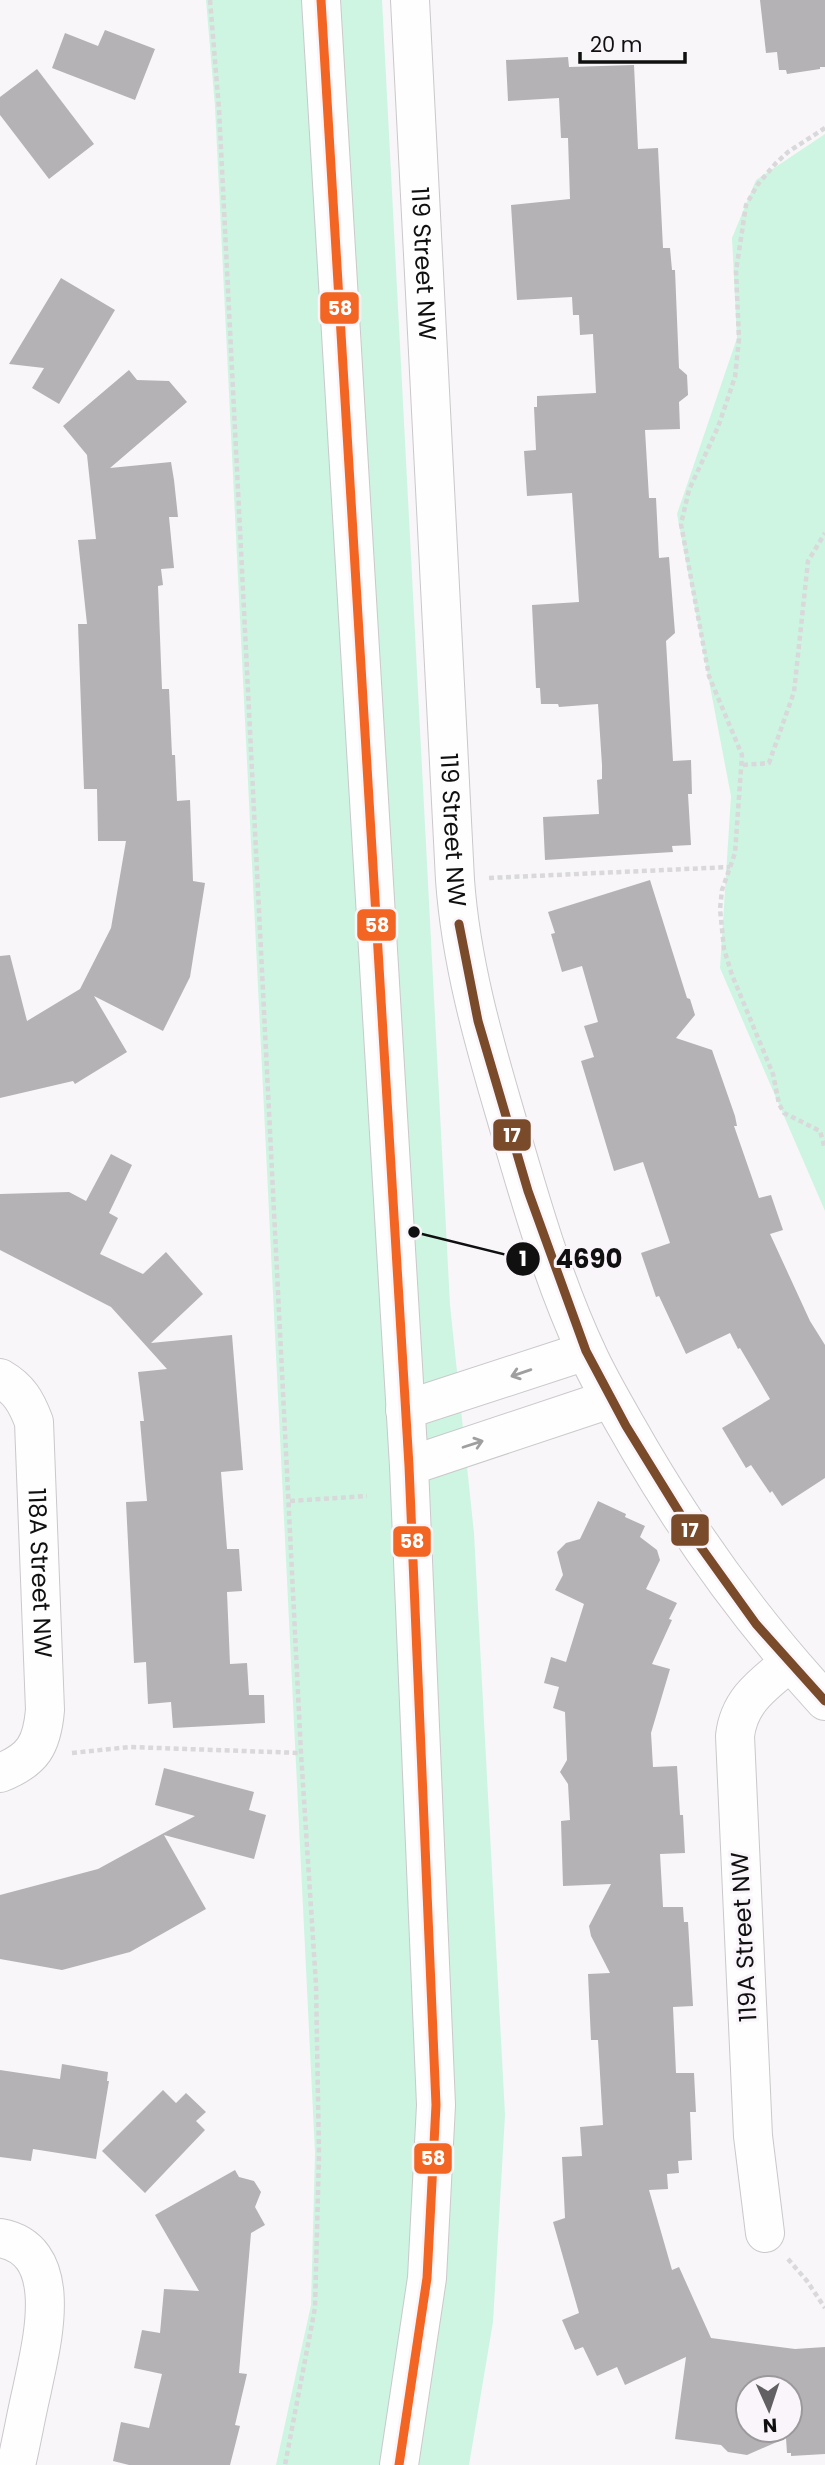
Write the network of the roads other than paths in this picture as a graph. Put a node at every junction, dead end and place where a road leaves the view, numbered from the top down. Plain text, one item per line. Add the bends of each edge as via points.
1 (321, 0) edge
2 (411, 0) edge
3 (586, 1351) junction
4 (9, 1384) edge
5 (610, 1399) junction
6 (405, 1410) junction
7 (409, 1466) junction
8 (789, 1663) junction
9 (825, 1702) edge
10 (14, 1765) edge
11 (765, 2233) road end
12 (0, 2238) edge
13 (16, 2465) edge
14 (399, 2465) edge

1 - 6 street
2 - 3 street, 119 Street NW via 457,909 478,1021 539,1227
3 - 5 street, 119 Street NW
3 -> 6 street
4 - 10 street, 118A Street NW via 27,1403 34,1430 44,1697 43,1733
7 -> 5 street
5 - 8 street, 119 Street NW via 700,1546
6 - 7 street
7 - 14 street via 436,2105 427,2278
8 - 9 street, 119 Street NW
8 - 11 street, 119A Street NW via 748,1699 737,1721 736,1736 753,2136
12 - 13 street via 23,2248 41,2272 46,2302

